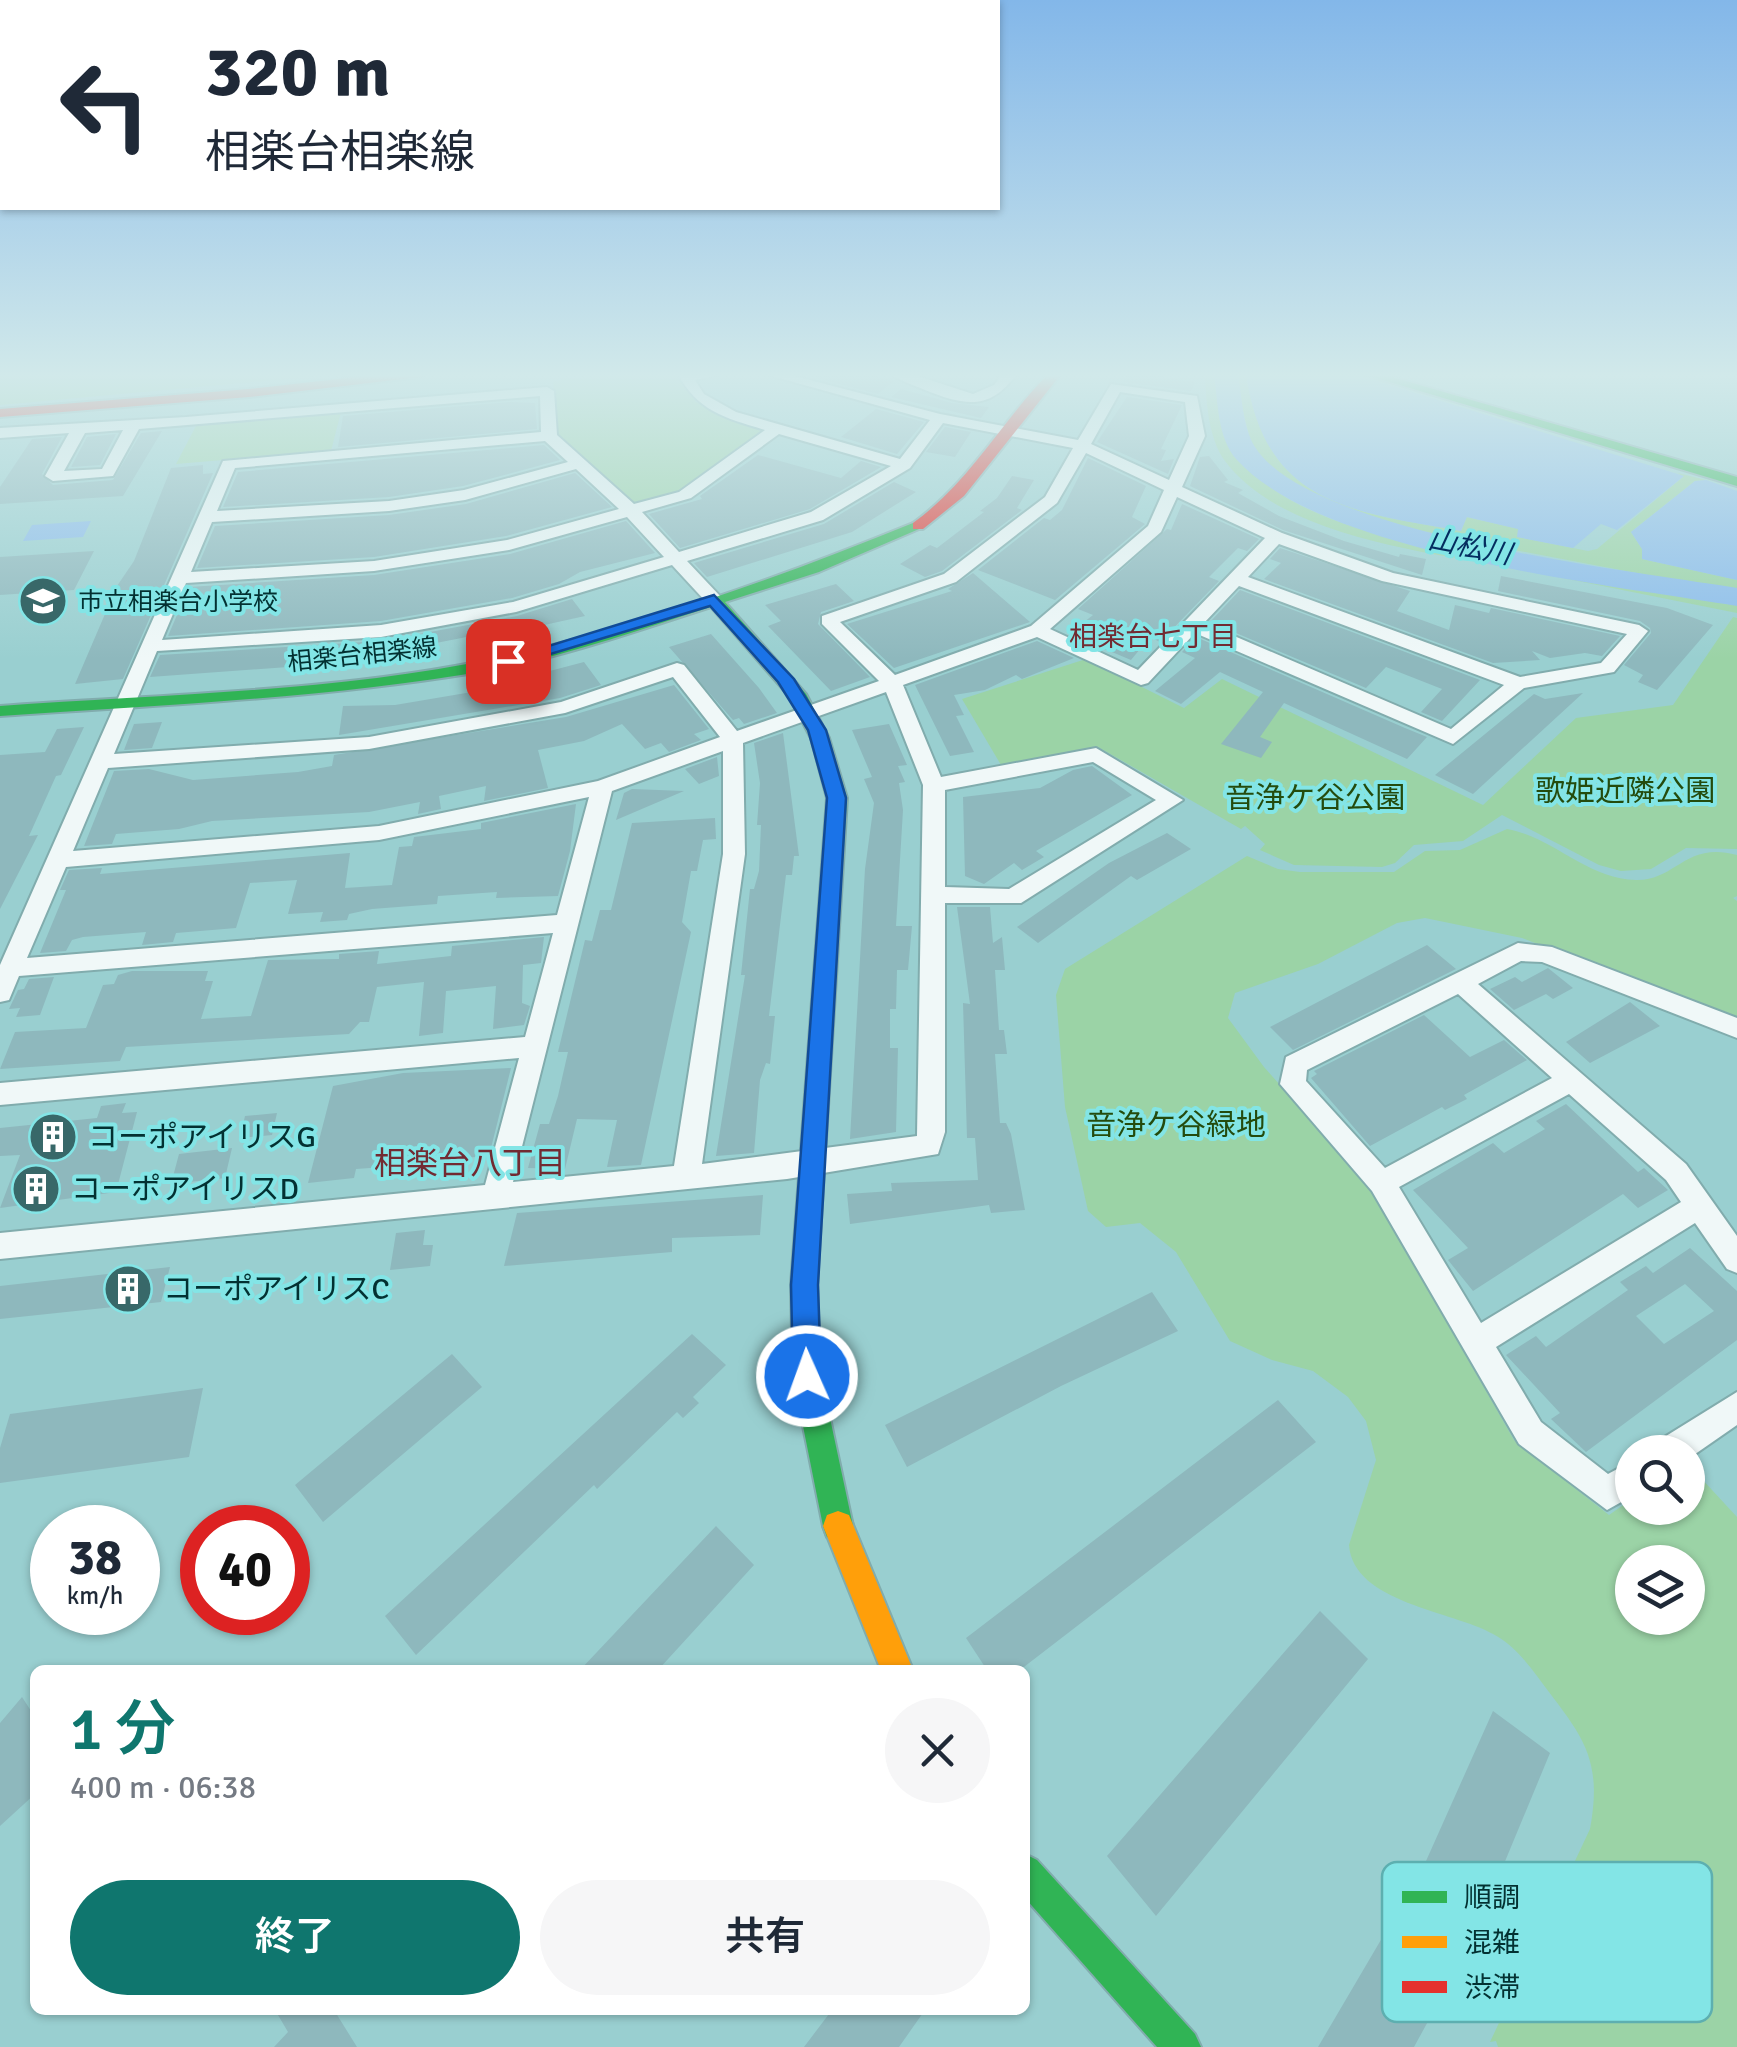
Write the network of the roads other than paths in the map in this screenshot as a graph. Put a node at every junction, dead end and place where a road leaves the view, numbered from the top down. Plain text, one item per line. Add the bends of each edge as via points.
1 (57, 469) edge
2 (110, 469) edge
3 (227, 469) edge
4 (559, 469) edge
5 (586, 469) edge
6 (722, 469) edge
7 (898, 469) edge
8 (983, 469) edge
9 (1068, 469) edge
10 (1133, 469) edge
11 (1182, 469) edge
12 (1692, 469) edge
13 (1737, 482) edge
14 (1173, 487) junction
15 (631, 510) junction
16 (206, 517) junction
17 (1276, 537) junction
18 (674, 558) junction
19 (179, 578) junction
20 (1236, 579) junction
21 (714, 600) junction
22 (1193, 626) junction
23 (1038, 630) junction
24 (152, 646) junction
25 (892, 683) junction
26 (1518, 683) junction
27 (128, 701) junction
28 (0, 710) edge
29 (808, 713) junction
30 (733, 740) junction
31 (101, 762) junction
32 (934, 785) junction
33 (602, 786) junction
34 (58, 860) junction
35 (934, 895) junction
36 (567, 923) junction
37 (11, 968) junction
38 (1460, 982) junction
39 (0, 993) edge
40 (1737, 1028) edge
41 (536, 1046) junction
42 (1572, 1080) junction
43 (0, 1094) edge
44 (812, 1164) junction
45 (687, 1174) junction
46 (1382, 1183) junction
47 (496, 1196) junction
48 (1699, 1206) junction
49 (0, 1246) edge
50 (1737, 1260) edge
51 (1476, 1343) junction
52 (1737, 1407) edge
53 (1695, 1435) edge
54 (1615, 1489) edge
55 (895, 1665) edge
56 (1030, 1878) edge
57 (1182, 2047) edge

1 - 2 street via 53,476
3 - 16 street
4 - 16 street via 389,506
5 - 15 street
6 - 15 street via 685,495
7 - 18 street via 817,516
8 - 21 main road, 相楽台相楽線 via 913,529
9 - 25 street via 1050,500 950,578 828,620
10 - 14 street
11 - 14 street
12 - 13 main road
14 - 17 street
14 - 23 street via 1154,528
15 - 18 street
15 - 19 street via 509,545 374,566
16 - 19 street
17 - 20 street
17 - 26 street via 1388,578 1639,631 1607,668
18 - 21 street
18 - 24 street via 516,607 381,630
19 - 24 street
20 - 22 street
20 - 26 street
21 - 27 main road, 相楽台相楽線 via 462,670 358,685
21 - 29 main road
22 - 23 street via 1141,680
22 - 26 street via 1453,738
23 - 25 street
24 - 27 street
25 - 29 street
25 - 32 street
27 - 28 main road, 相楽台相楽線
27 - 31 street
29 - 30 street
29 - 44 main road via 836,798
30 - 31 street via 677,669 566,707 369,743
30 - 33 street
30 - 45 street via 734,854
31 - 34 street
32 - 35 street
32 - 35 street via 1096,755 1172,800 1013,898
33 - 34 street via 380,833
33 - 36 street
34 - 37 street
35 - 44 street via 928,1146
36 - 37 street
36 - 41 street
37 - 39 street
38 - 40 street via 1518,952 1544,954
38 - 42 street
38 - 46 street via 1295,1064 1293,1084
41 - 43 street
41 - 47 street
42 - 46 street
42 - 48 street via 1676,1172
44 - 45 street
44 - 55 main road via 804,1285 807,1376 830,1502
45 - 47 street
46 - 51 street
47 - 49 street
48 - 50 street
48 - 51 street
51 - 54 street via 1530,1432 1607,1494
52 - 53 street
56 - 57 main road

